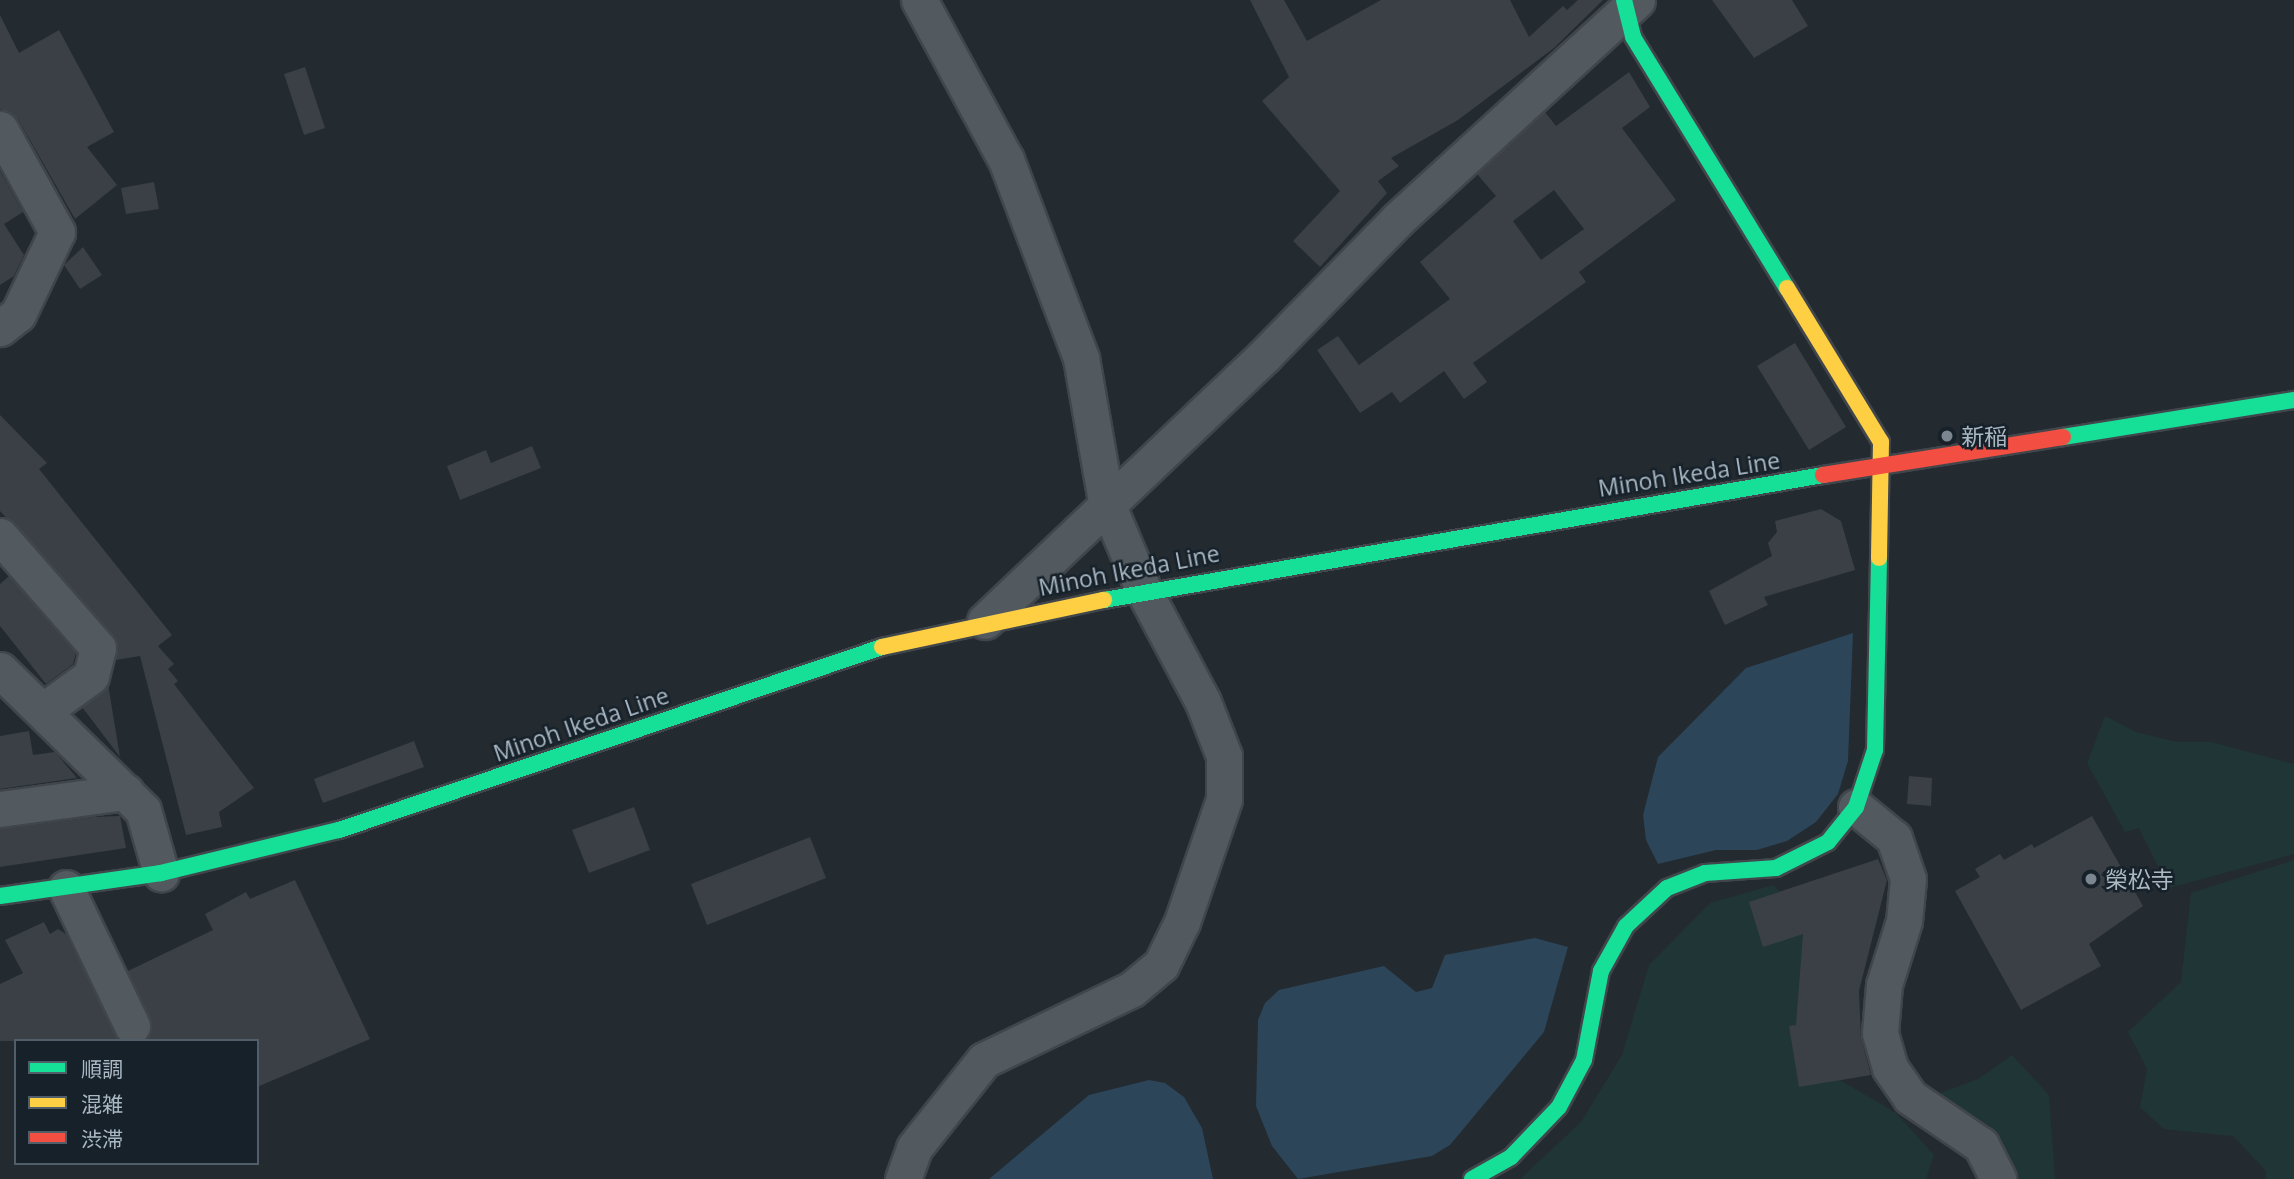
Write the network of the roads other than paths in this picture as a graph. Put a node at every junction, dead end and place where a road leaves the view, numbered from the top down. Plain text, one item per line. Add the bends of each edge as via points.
1 (922, 1) edge
2 (1630, 2) edge
3 (0, 129) edge
4 (0, 328) edge
5 (2294, 400) edge
6 (1882, 465) junction
7 (1106, 501) junction
8 (0, 536) edge
9 (1143, 589) junction
10 (985, 621) junction
11 (0, 670) edge
12 (43, 711) junction
13 (126, 792) junction
14 (1856, 807) junction
15 (0, 809) edge
16 (161, 873) junction
17 (66, 888) junction
18 (0, 896) edge
19 (132, 1026) dead end
20 (903, 1179) edge
21 (1472, 1179) edge
22 (1998, 1179) edge

1 - 7 street via 1006,160 1081,358
2 - 6 main road via 1633,37 1865,411 1881,442
2 - 7 street
3 - 4 street via 57,232 18,314
5 - 6 main road, Minoh Ikeda Line
6 - 9 main road, Minoh Ikeda Line
6 - 14 main road via 1875,750
7 - 9 street
7 - 10 street
8 - 12 street via 98,648 91,676
9 - 10 main road, Minoh Ikeda Line
9 - 20 street via 1203,702 1224,756 1224,799 1182,922 1161,965 1132,989 984,1060 914,1148
10 - 16 main road, Minoh Ikeda Line via 849,656 339,830
11 - 12 street
12 - 13 street
13 - 15 street
13 - 16 street via 143,810
14 - 21 main road via 1828,842 1776,868 1705,873 1667,888 1626,926 1601,971 1584,1060 1559,1107 1511,1157
14 - 22 street via 1894,838 1908,879 1904,921 1884,985 1880,1033 1890,1068 1910,1097 1981,1145
16 - 17 main road, Minoh Ikeda Line
17 - 18 main road, Minoh Ikeda Line
17 - 19 street

